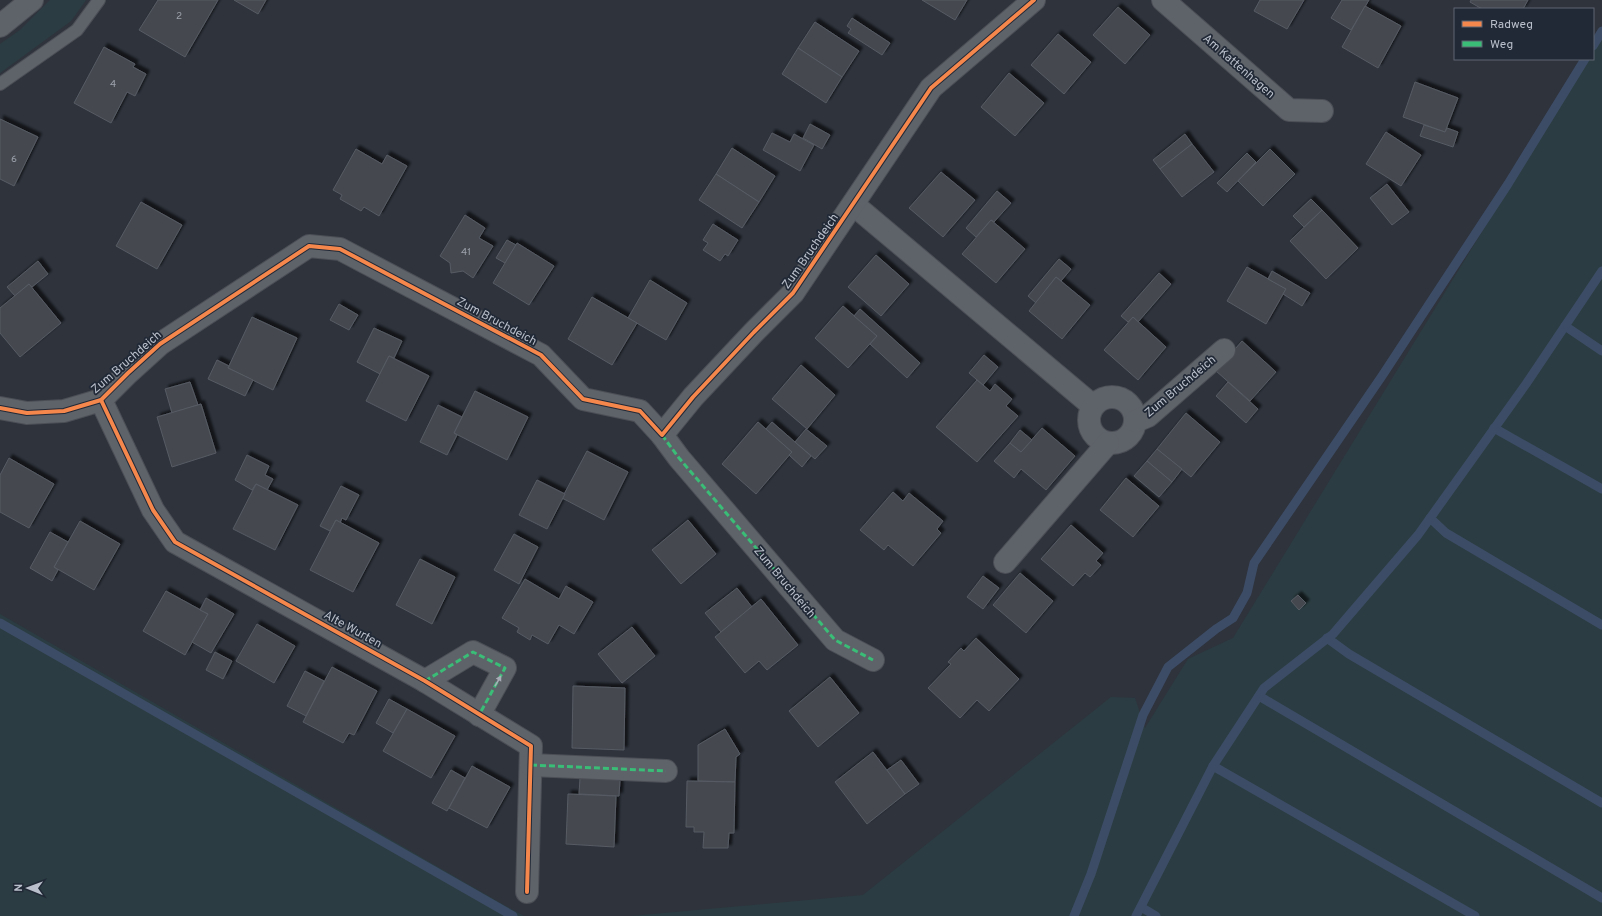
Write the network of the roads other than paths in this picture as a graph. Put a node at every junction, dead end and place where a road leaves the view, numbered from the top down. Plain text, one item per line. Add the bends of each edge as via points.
1 (32, 0) edge
2 (99, 0) edge
3 (1034, 0) edge
4 (1163, 0) edge
5 (0, 26) edge
6 (0, 84) edge
7 (1322, 111) dead end
8 (854, 205) junction
9 (1224, 350) dead end
10 (100, 400) junction
11 (1093, 406) junction
12 (0, 408) edge
13 (1136, 420) junction
14 (662, 435) junction
15 (1108, 443) junction
16 (1005, 562) dead end
17 (873, 660) dead end
18 (425, 681) junction
19 (479, 714) junction
20 (531, 765) junction
21 (666, 771) dead end
22 (528, 892) dead end

1 - 5 street
2 - 6 lane via 77,30
3 - 8 street, Zum Bruchdeich via 932,88
4 - 7 street, Am Kattenhagen via 1289,110
8 - 11 street
8 - 14 street, Zum Bruchdeich via 794,293 693,396
9 - 13 street, Zum Bruchdeich via 1148,416
10 - 12 street, Zum Bruchdeich via 64,411 27,413
10 - 14 street, Zum Bruchdeich via 160,344 309,246 340,249 541,355 583,399 640,411
10 - 18 street, Alte Wurten via 153,510 175,542
11 - 13 street, Zum Bruchdeich via 1103,399 1114,396 1125,400 1133,409
11 - 15 street via 1089,417 1090,429 1098,438
13 - 15 street, Zum Bruchdeich via 1127,438 1118,443
14 - 17 street, Zum Bruchdeich via 834,640
15 - 16 street
18 - 19 street, Alte Wurten
19 -> 18 street via 505,668 473,652
19 - 20 street, Alte Wurten via 530,746
20 - 21 street
20 - 22 street, Alte Wurten

